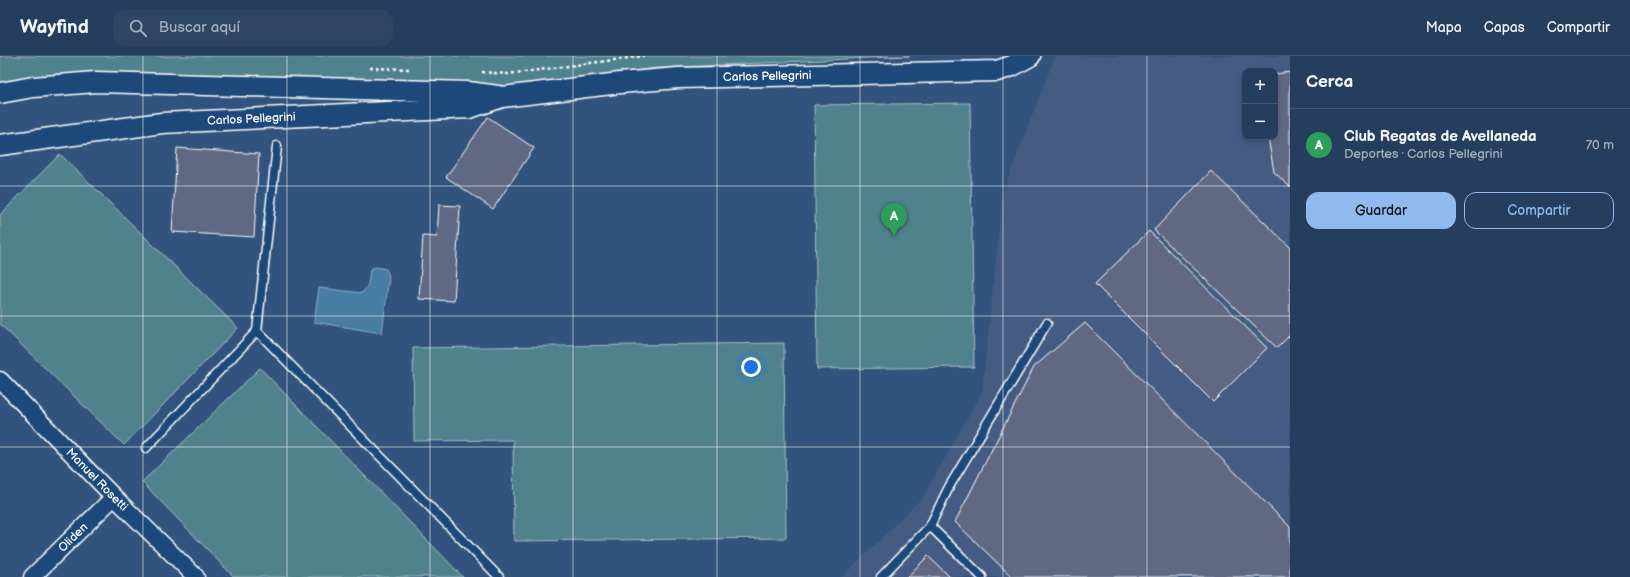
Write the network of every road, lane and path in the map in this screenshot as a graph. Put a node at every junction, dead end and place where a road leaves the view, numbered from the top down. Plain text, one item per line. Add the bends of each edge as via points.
1 (1030, 56) edge
2 (0, 93) edge
3 (502, 97) junction
4 (0, 145) edge
5 (277, 146) dead end
6 (1047, 322) dead end
7 (257, 331) junction
8 (0, 380) edge
9 (146, 448) dead end
10 (114, 497) junction
11 (930, 526) junction
12 (32, 577) edge
13 (196, 577) edge
14 (499, 577) edge
15 (881, 577) edge
16 (982, 577) edge

1 - 3 street, Carlos Pellegrini via 997,71 678,78
2 - 3 street, Carlos Pellegrini via 33,87 96,82 460,92
3 - 4 street, Carlos Pellegrini via 469,108 162,123
5 - 7 lane
6 - 11 lane via 949,487
7 - 9 lane
7 - 14 lane
8 - 10 street, Manuel Rosetti
10 - 12 street, Oliden
10 - 13 street, Manuel Rosetti
11 - 15 lane
11 - 16 lane

